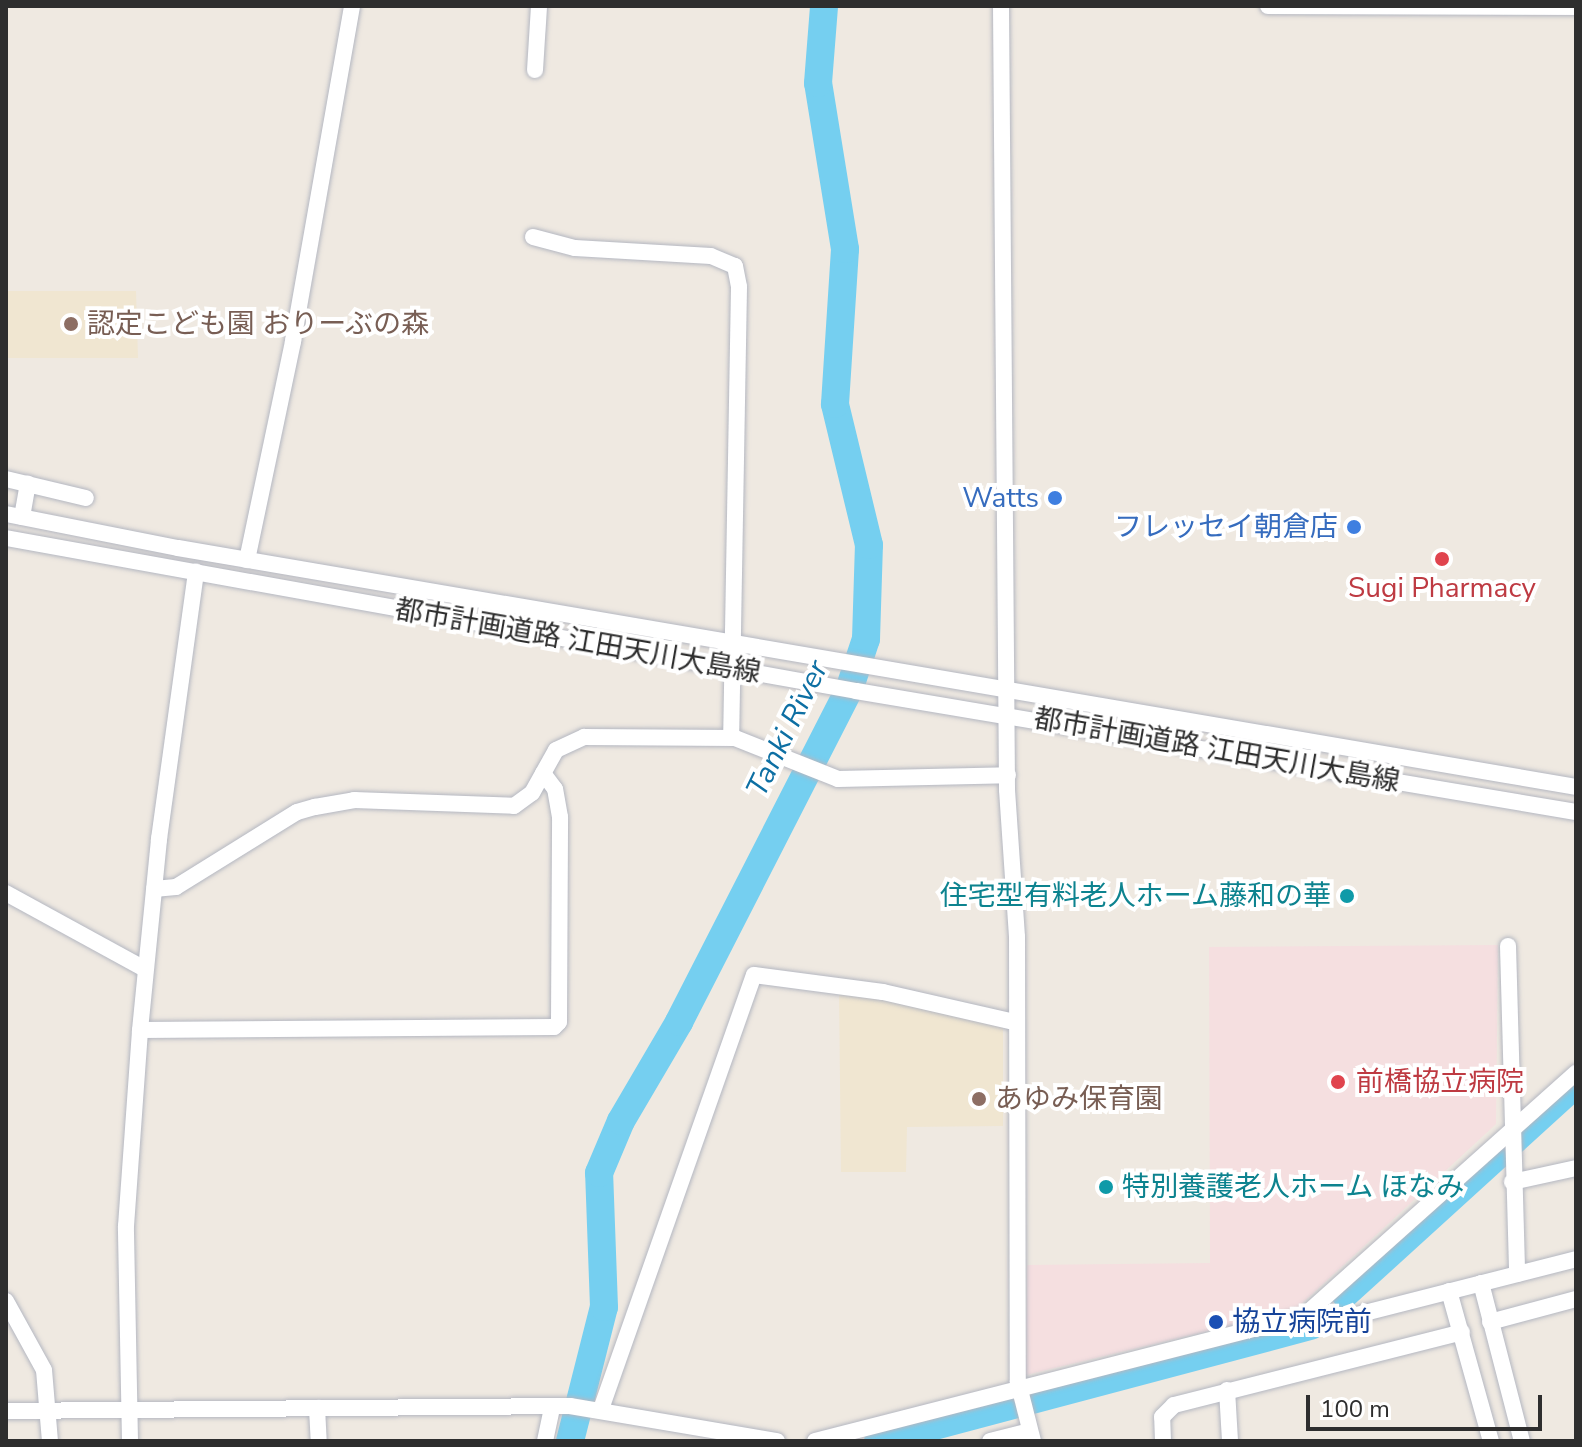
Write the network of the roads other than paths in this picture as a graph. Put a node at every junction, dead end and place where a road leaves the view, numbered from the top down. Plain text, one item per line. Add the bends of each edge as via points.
1 (352, 6) edge
2 (539, 6) edge
3 (1001, 6) edge
4 (1268, 6) edge
5 (1576, 7) edge
6 (535, 70) dead end
7 (533, 237) dead end
8 (6, 479) edge
9 (28, 484) junction
10 (86, 498) dead end
11 (14, 516) edge
12 (6, 538) edge
13 (247, 560) junction
14 (196, 572) junction
15 (734, 643) junction
16 (734, 669) junction
17 (1008, 686) junction
18 (1007, 713) junction
19 (731, 738) junction
20 (543, 773) junction
21 (1008, 775) junction
22 (1576, 787) edge
23 (1576, 812) edge
24 (154, 889) junction
25 (6, 893) edge
26 (1508, 946) dead end
27 (145, 969) junction
28 (1014, 1022) junction
29 (140, 1030) junction
30 (1576, 1073) edge
31 (1510, 1140) junction
32 (1576, 1168) edge
33 (1512, 1182) junction
34 (1576, 1259) edge
35 (1517, 1274) junction
36 (1481, 1283) junction
37 (1449, 1291) junction
38 (1576, 1299) edge
39 (6, 1301) edge
40 (1314, 1309) junction
41 (1490, 1322) junction
42 (1462, 1332) junction
43 (1227, 1390) junction
44 (1022, 1397) junction
45 (552, 1407) junction
46 (317, 1408) junction
47 (596, 1409) junction
48 (128, 1410) junction
49 (6, 1411) edge
50 (48, 1411) junction
51 (1032, 1436) edge
52 (826, 1440) edge
53 (50, 1441) edge
54 (130, 1441) edge
55 (319, 1441) edge
56 (545, 1441) edge
57 (777, 1441) edge
58 (990, 1441) edge
59 (1163, 1441) edge
60 (1230, 1441) edge
61 (1491, 1441) edge
62 (1522, 1441) edge

1 - 13 street via 290,356
2 - 6 street
3 - 17 street
4 - 5 street
7 - 15 street via 575,248 711,256 735,266 739,287
8 - 9 street
9 - 10 street
9 - 11 street
11 - 13 street, 都市計画道路 江田天川大島線
12 - 14 street, 都市計画道路 江田天川大島線
13 - 15 street, 都市計画道路 江田天川大島線
14 - 16 street, 都市計画道路 江田天川大島線
14 - 24 street
15 - 16 street
15 - 17 street, 都市計画道路 江田天川大島線
16 - 18 street, 都市計画道路 江田天川大島線
16 - 19 street
17 - 18 street
17 - 22 street, 都市計画道路 江田天川大島線
18 - 21 street
18 - 23 street, 都市計画道路 江田天川大島線
19 - 20 street via 584,737 556,750
19 - 21 street via 814,773 858,780
20 - 24 street via 532,793 514,806 354,800 303,810 176,887
20 - 29 street via 555,789 560,817 559,1022 554,1027
21 - 28 street via 1017,937
24 - 27 street
25 - 27 street
26 - 31 street
27 - 29 street
28 - 44 street
28 - 47 street via 896,994 754,975
29 - 48 street via 126,1226
30 - 31 street
31 - 33 street
31 - 40 street
32 - 33 street
33 - 35 street
34 - 35 street
35 - 36 street
36 - 37 street
36 - 41 street
37 - 40 street via 1345,1318
37 - 42 street
38 - 41 street
39 - 50 street via 44,1370
40 - 44 street
41 - 62 street
42 - 43 street
42 - 61 street
43 - 59 street via 1167,1408 1161,1422
43 - 60 street
44 - 51 street
44 - 52 street
45 - 46 street
45 - 47 street
45 - 56 street
46 - 48 street
46 - 55 street
47 - 57 street
48 - 50 street
48 - 54 street
49 - 50 street
50 - 53 street
51 - 58 street

